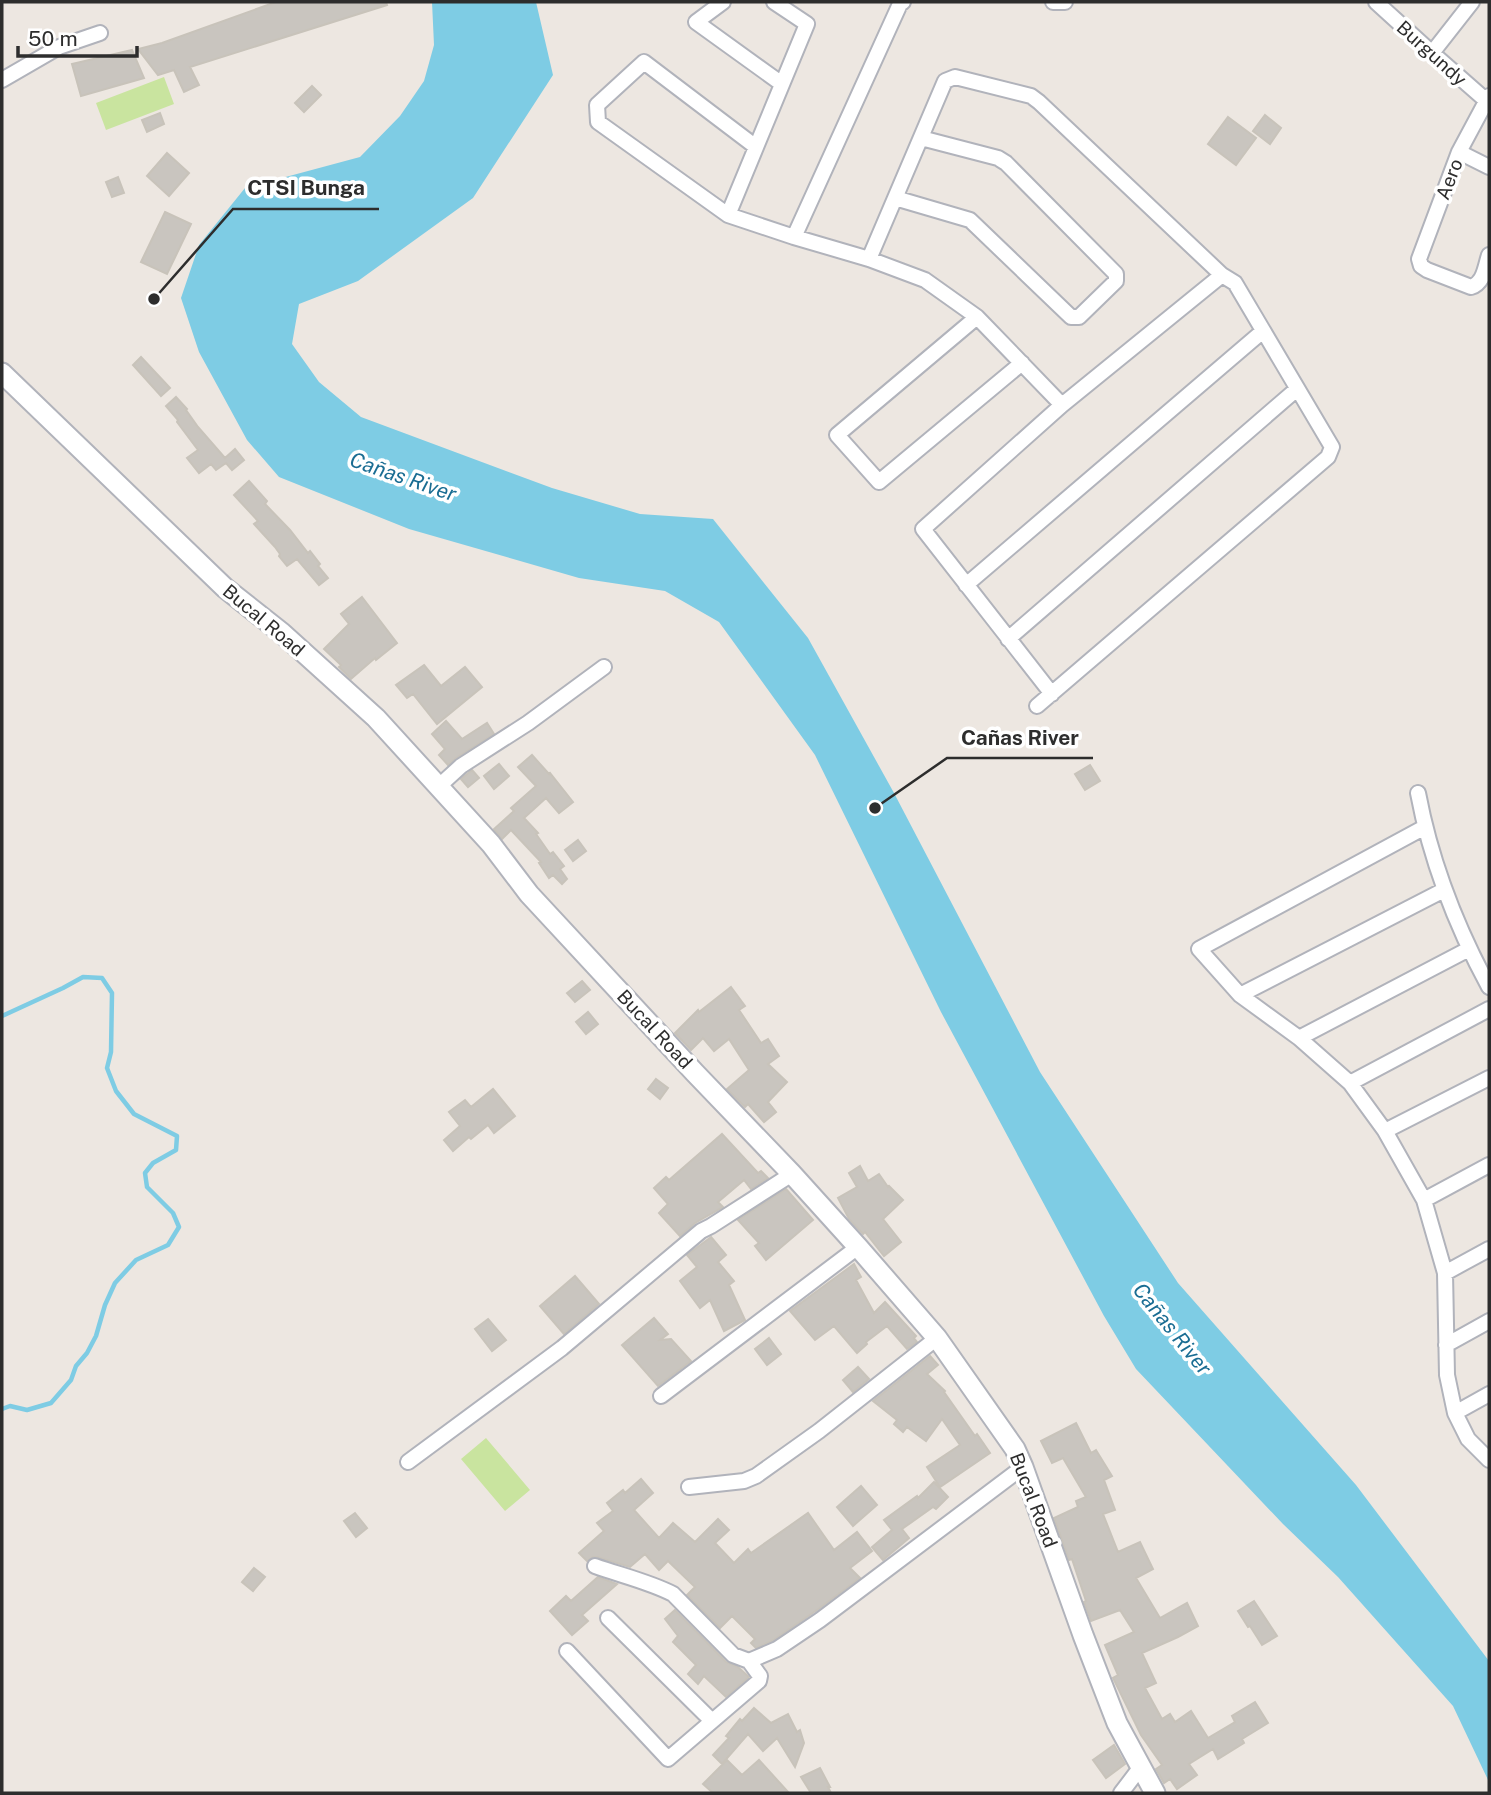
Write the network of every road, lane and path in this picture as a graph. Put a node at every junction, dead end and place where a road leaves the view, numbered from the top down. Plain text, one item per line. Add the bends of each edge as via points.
1 (723, 2) edge
2 (774, 2) edge
3 (903, 2) edge
4 (1053, 2) edge
5 (1065, 2) edge
6 (1472, 2) edge
7 (1381, 4) edge
8 (100, 33) dead end
9 (1432, 53) junction
10 (2, 80) edge
11 (782, 84) junction
12 (1488, 100) edge
13 (921, 138) junction
14 (756, 147) junction
15 (1459, 152) junction
16 (1489, 167) edge
17 (895, 198) junction
18 (728, 215) junction
19 (794, 237) junction
20 (1489, 256) edge
21 (869, 259) junction
22 (1223, 275) junction
23 (977, 317) junction
24 (1263, 331) junction
25 (1022, 363) junction
26 (2, 373) edge
27 (1297, 389) junction
28 (1062, 405) junction
29 (966, 585) junction
30 (1008, 639) junction
31 (604, 667) dead end
32 (1052, 694) junction
33 (1037, 706) dead end
34 (438, 787) junction
35 (1418, 793) dead end
36 (1424, 827) junction
37 (1444, 890) junction
38 (1469, 948) junction
39 (1489, 988) edge
40 (1240, 995) junction
41 (1489, 1009) edge
42 (1299, 1038) junction
43 (1489, 1077) edge
44 (1350, 1083) junction
45 (1385, 1131) junction
46 (1489, 1165) edge
47 (792, 1174) junction
48 (1424, 1200) junction
49 (858, 1247) junction
50 (1489, 1249) edge
51 (1445, 1273) junction
52 (1489, 1321) edge
53 (937, 1338) junction
54 (1446, 1345) junction
55 (1489, 1394) edge
56 (661, 1396) dead end
57 (1455, 1413) junction
58 (1489, 1460) edge
59 (408, 1462) dead end
60 (1023, 1467) junction
61 (689, 1488) dead end
62 (596, 1566) dead end
63 (608, 1618) dead end
64 (567, 1651) dead end
65 (749, 1661) junction
66 (712, 1721) junction
67 (1140, 1768) junction
68 (1121, 1793) edge
69 (1155, 1793) edge

1 - 11 street via 696,23
2 - 11 street via 807,24
3 - 19 street
4 - 5 street
6 - 9 street
7 - 9 street, Burgundy
8 - 10 street via 46,53
9 - 12 street, Burgundy
11 - 14 street
12 - 15 street, Aero
13 - 17 street
13 - 17 street via 1006,163 1116,274 1116,282 1079,317 1071,317 970,220
13 - 22 street via 946,81 955,77 1031,96
14 - 18 street
14 - 18 street via 644,62 597,105 598,121
15 - 16 street
15 - 20 street, Aero via 1419,259 1421,266 1471,286 1481,280
17 - 21 street
18 - 19 street
19 - 21 street
21 - 23 street via 925,280
22 - 24 street via 1235,283
22 - 28 street
23 - 25 street
23 - 25 street via 837,435 879,482
24 - 27 street
24 - 29 street
25 - 28 street
26 - 34 street, Bucal Road via 225,588 376,718
27 - 30 street
27 - 32 street via 1332,447 1328,457
28 - 29 street via 923,529
29 - 30 street
30 - 32 street
31 - 34 street via 461,766
32 - 33 street
34 - 47 street, Bucal Road via 529,894
35 - 36 street
36 - 37 street
36 - 40 street via 1199,948
37 - 38 street
37 - 40 street
38 - 39 street
38 - 42 street
40 - 42 street
41 - 44 street
42 - 44 street
43 - 45 street
44 - 45 street
45 - 48 street
46 - 48 street
47 - 49 street, Bucal Road
47 - 59 street via 701,1231 562,1348
48 - 51 street
49 - 53 street, Bucal Road
49 - 56 street
50 - 51 street
51 - 54 street
52 - 54 street
53 - 60 street, Bucal Road via 1008,1437
53 - 61 street via 756,1476
54 - 57 street
55 - 57 street
57 - 58 street via 1468,1439
60 - 65 street via 820,1620 777,1649
60 - 67 street, Bucal Road via 1117,1723
62 - 65 street via 673,1594 733,1655
63 - 66 street
64 - 66 street via 668,1759
65 - 66 street via 759,1681
67 - 68 street
67 - 69 street, Bucal Road

